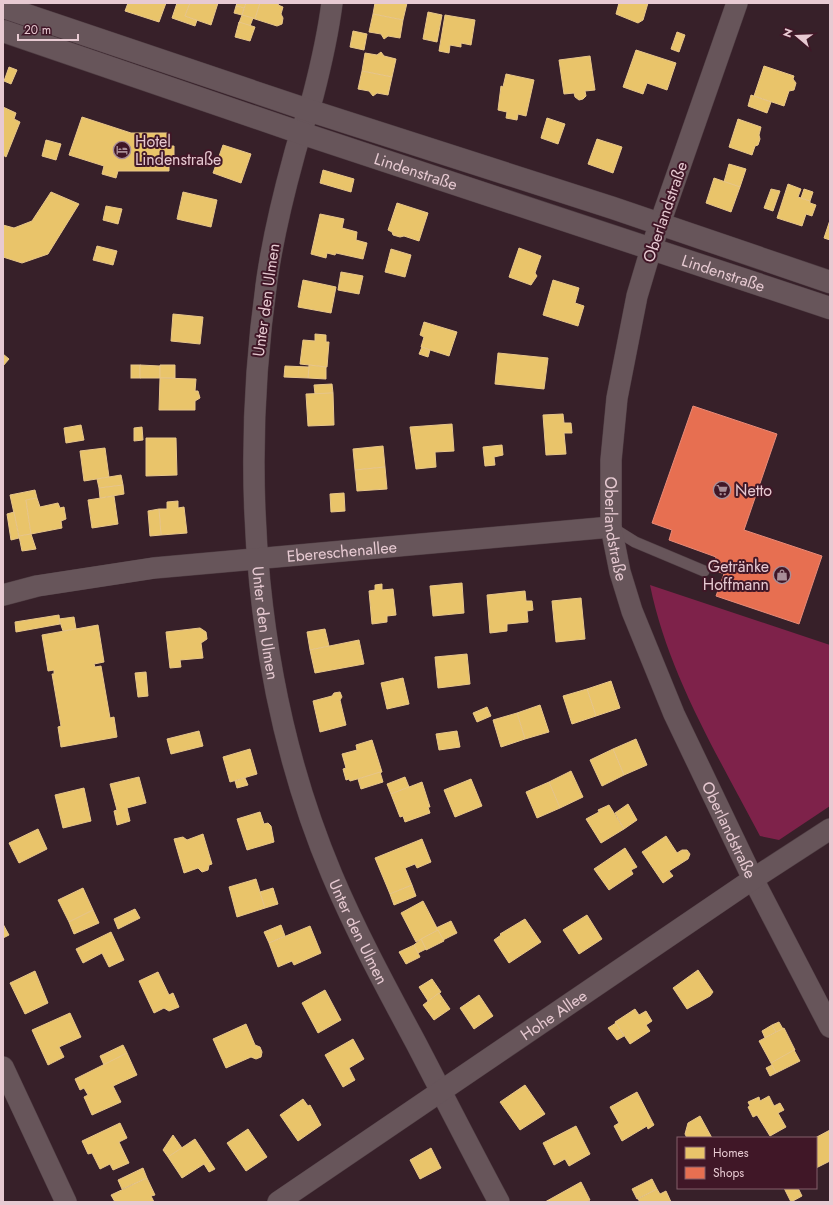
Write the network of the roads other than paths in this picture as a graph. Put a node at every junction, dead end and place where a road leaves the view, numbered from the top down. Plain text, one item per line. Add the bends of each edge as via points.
1 (332, 3) edge
2 (737, 3) edge
3 (3, 7) edge
4 (3, 31) edge
5 (308, 110) junction
6 (301, 133) junction
7 (660, 224) junction
8 (651, 249) junction
9 (830, 282) edge
10 (830, 308) edge
11 (611, 527) junction
12 (257, 559) junction
13 (704, 571) dead end
14 (3, 595) edge
15 (830, 829) edge
16 (753, 879) junction
17 (830, 1027) edge
18 (3, 1067) edge
19 (441, 1092) junction
20 (66, 1202) edge
21 (278, 1202) edge
22 (499, 1202) edge

1 - 5 street, Unter den Ulmen via 329,26
2 - 7 street, Oberlandstraße
3 - 5 street, Lindenstraße
4 - 6 street, Lindenstraße
5 - 6 street, Unter den Ulmen
5 - 7 street, Lindenstraße
6 - 8 street, Lindenstraße
6 - 12 street, Unter den Ulmen via 278,224 261,330 255,389 253,451
7 - 8 street, Oberlandstraße
7 - 9 street, Lindenstraße
8 - 10 street, Lindenstraße
8 - 11 street, Oberlandstraße via 637,296 617,398 611,460
11 - 12 street, Ebereschenallee
11 - 13 lane via 635,542
11 - 16 street, Oberlandstraße via 620,572 632,611 662,687
12 - 14 street, Ebereschenallee via 154,568 37,586
12 - 19 street, Unter den Ulmen via 279,700 312,824 356,930
15 - 16 street, Hohe Allee
16 - 17 street, Oberlandstraße
16 - 19 street, Hohe Allee
18 - 20 street
19 - 21 street, Hohe Allee
19 - 22 street, Unter den Ulmen

